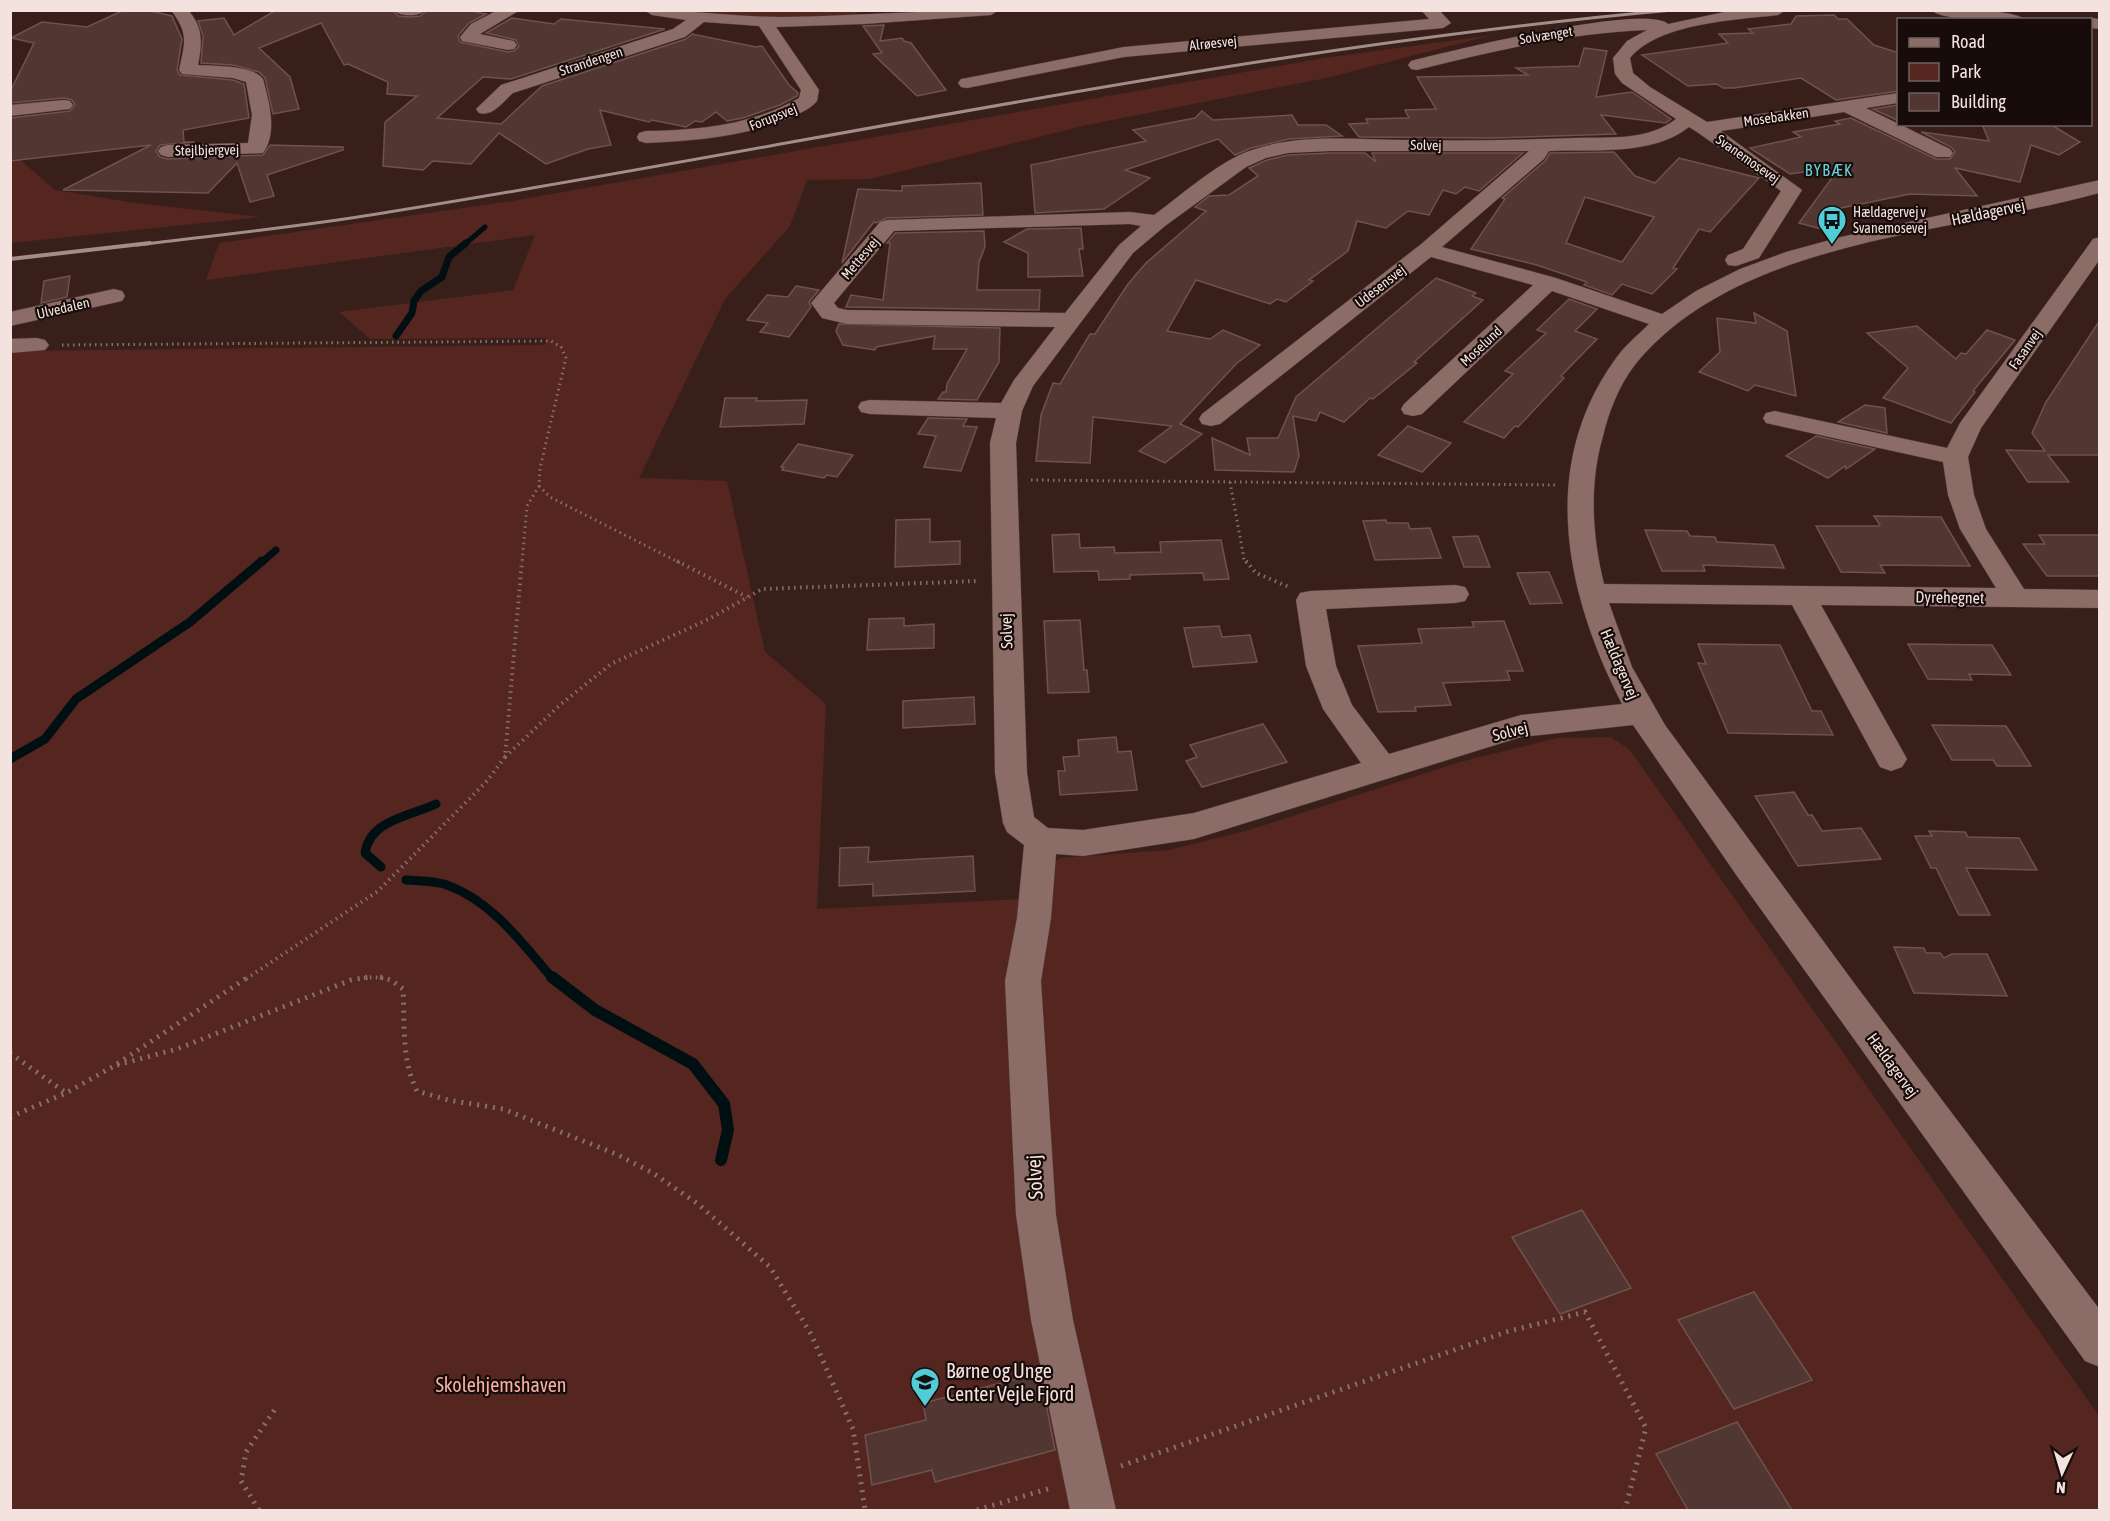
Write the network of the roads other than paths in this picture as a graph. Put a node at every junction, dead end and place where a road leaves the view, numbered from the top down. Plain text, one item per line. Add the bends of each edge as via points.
1 (179, 10) edge
2 (400, 10) edge
3 (418, 10) edge
4 (512, 10) edge
5 (991, 10) edge
6 (1429, 10) edge
7 (1778, 10) edge
8 (1939, 10) edge
9 (659, 11) edge
10 (700, 18) junction
11 (2002, 18) edge
12 (765, 23) junction
13 (1678, 25) junction
14 (508, 45) dead end
15 (1417, 65) dead end
16 (967, 83) dead end
17 (1897, 98) edge
18 (64, 105) dead end
19 (1849, 106) junction
20 (485, 109) dead end
21 (10, 111) edge
22 (1696, 123) junction
23 (646, 137) dead end
24 (1541, 146) junction
25 (168, 151) dead end
26 (1943, 153) dead end
27 (2100, 186) edge
28 (1158, 222) junction
29 (2100, 243) edge
30 (1427, 249) junction
31 (1736, 260) dead end
32 (1548, 283) junction
33 (114, 296) dead end
34 (10, 319) edge
35 (1072, 320) junction
36 (1664, 322) junction
37 (10, 345) edge
38 (37, 345) road end
39 (870, 407) dead end
40 (1413, 409) dead end
41 (1010, 411) junction
42 (1211, 419) dead end
43 (1775, 420) dead end
44 (1955, 457) junction
45 (1592, 593) junction
46 (1455, 594) dead end
47 (1801, 595) junction
48 (2016, 598) junction
49 (2100, 599) edge
50 (1642, 713) junction
51 (1891, 759) dead end
52 (1382, 768) junction
53 (1041, 840) junction
54 (2100, 1346) edge
55 (1089, 1494) edge

1 - 25 street, Stejlbjergvej via 195,32 188,70 235,73 254,80 263,114 263,134 256,149
2 - 3 street
4 - 14 street via 468,37
5 - 12 street
6 - 16 street, Alrøesvej via 1443,23 1124,52
7 - 13 street
8 - 11 street
9 - 10 street
10 - 12 street
10 - 20 street, Strandengen via 679,33 507,89
12 - 23 street, Forupsvej via 810,90 808,102 746,128 705,135
13 - 15 street, Solvænget via 1558,32
13 - 22 street via 1643,37 1628,47 1621,57 1623,72
17 - 19 street, Mosebakken
18 - 21 street
19 - 22 street, Mosebakken
19 - 26 street
22 - 24 street, Solvej via 1654,138
22 - 31 street, Svanemosevej via 1792,190 1751,253
24 - 28 street, Solvej via 1288,147 1239,164
24 - 30 street, Udesensvej via 1537,155
27 - 36 street, Hældagervej via 1846,242 1776,262 1718,287
28 - 35 street, Solvej via 1126,249
28 - 35 street, Mettesvej via 1130,218 887,226 822,303 830,312 847,317
29 - 44 street, Fasanvej via 1969,428
30 - 32 street
30 - 42 street, Udesensvej
32 - 36 street
32 - 40 street, Moselund
33 - 34 street, Ulvedalen
35 - 41 street, Solvej via 1022,385
36 - 45 street, Hældagervej via 1636,348 1594,411 1580,486 1580,538
37 - 38 street, Ulvedalen
39 - 41 street
41 - 53 street, Solvej via 1003,443 1011,773 1019,824
43 - 44 street
44 - 48 street via 1972,529
45 - 47 street, Dyrehegnet
45 - 50 street, Hældagervej via 1612,653
46 - 52 street via 1310,600 1321,666 1338,709
47 - 48 street, Dyrehegnet
47 - 51 street
48 - 49 street, Dyrehegnet
50 - 52 street, Solvej via 1521,726
50 - 54 street, Hældagervej via 1729,841
52 - 53 street, Solvej via 1194,826 1083,843
53 - 55 street, Solvej via 1023,981 1036,1215 1052,1320

